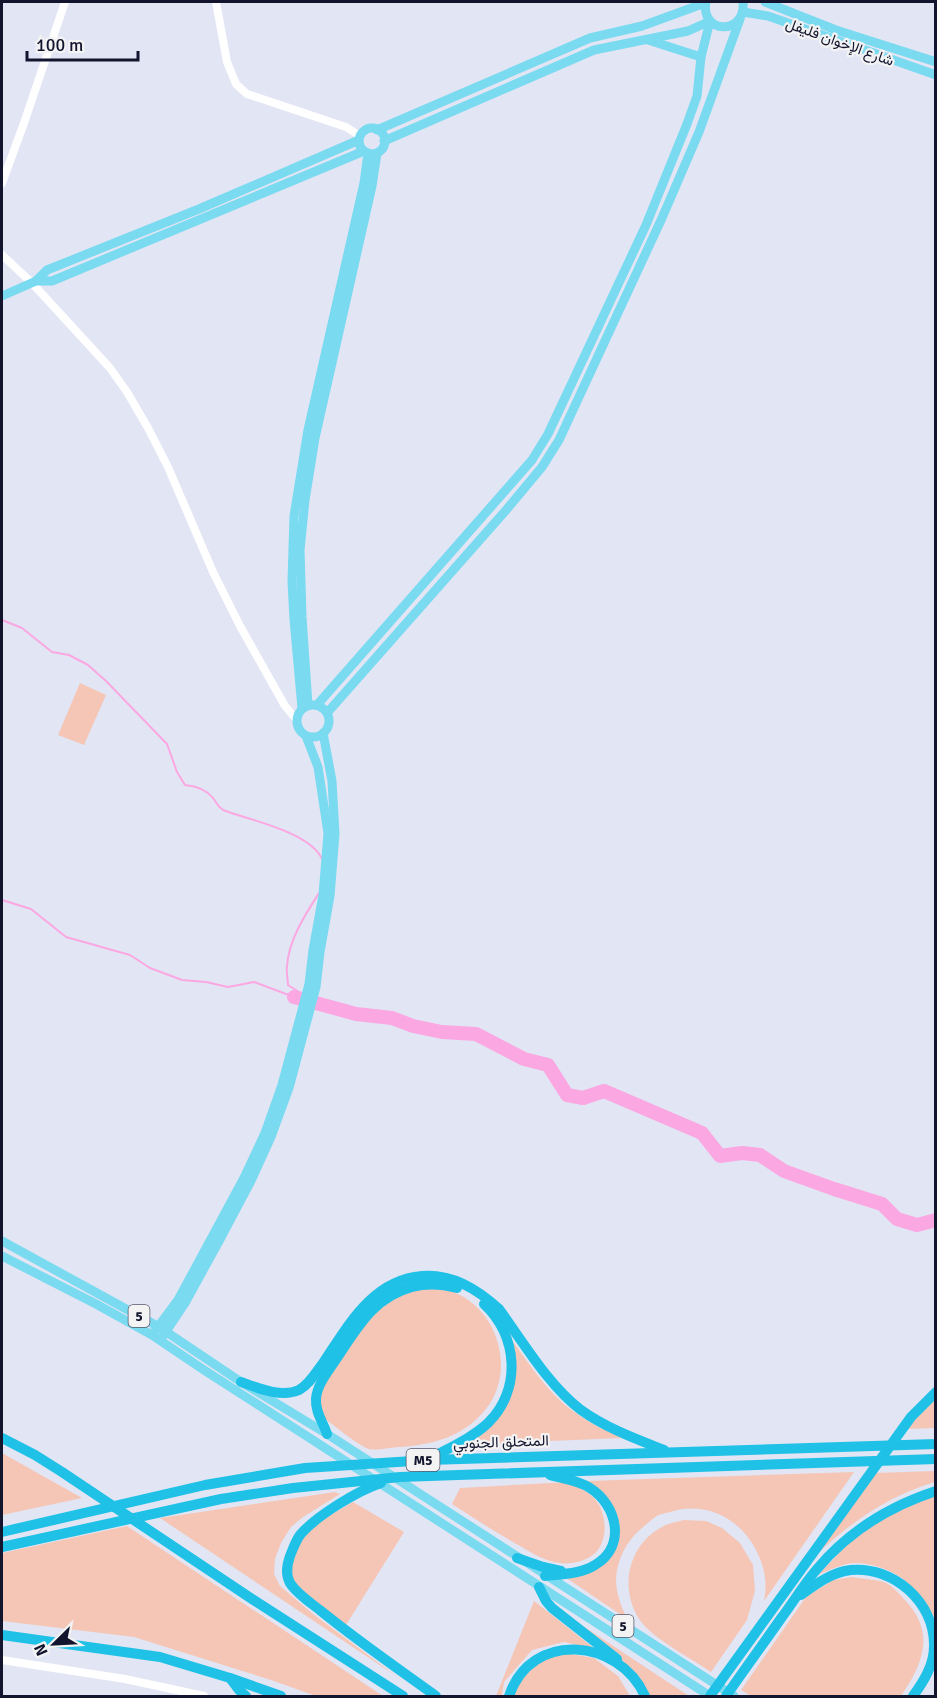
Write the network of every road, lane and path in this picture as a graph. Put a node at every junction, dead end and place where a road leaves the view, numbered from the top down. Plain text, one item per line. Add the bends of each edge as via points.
1 (65, 2) edge
2 (216, 2) edge
3 (705, 2) edge
4 (743, 2) edge
5 (765, 2) edge
6 (742, 16) junction
7 (710, 21) junction
8 (645, 39) junction
9 (701, 57) junction
10 (936, 62) edge
11 (936, 75) edge
12 (377, 130) junction
13 (359, 138) junction
14 (384, 141) junction
15 (370, 153) junction
16 (2, 183) edge
17 (2, 255) edge
18 (34, 282) junction
19 (2, 296) edge
20 (309, 706) junction
21 (327, 713) junction
22 (296, 719) junction
23 (323, 733) junction
24 (306, 736) junction
25 (313, 986) junction
26 (2, 1241) edge
27 (2, 1256) edge
28 (99, 1299) junction
29 (496, 1312) junction
30 (162, 1329) junction
31 (156, 1338) junction
32 (241, 1382) junction
33 (936, 1392) edge
34 (267, 1405) junction
35 (327, 1434) junction
36 (2, 1438) edge
37 (932, 1444) edge
38 (667, 1452) junction
39 (428, 1460) junction
40 (935, 1460) edge
41 (544, 1472) junction
42 (400, 1477) junction
43 (936, 1491) edge
44 (2, 1532) edge
45 (2, 1547) edge
46 (517, 1558) junction
47 (570, 1573) junction
48 (545, 1576) junction
49 (539, 1587) junction
50 (796, 1598) junction
51 (2, 1635) edge
52 (14, 1636) junction
53 (2, 1642) edge
54 (2, 1659) edge
55 (627, 1670) junction
56 (230, 1678) junction
57 (204, 1696) edge
58 (246, 1696) edge
59 (281, 1696) edge
60 (403, 1696) edge
61 (436, 1696) edge
62 (510, 1696) edge
63 (645, 1696) edge
64 (710, 1696) edge
65 (726, 1696) edge
66 (734, 1696) edge
67 (913, 1696) edge

1 - 16 main road
2 - 13 main road via 226,62 236,84 247,94 346,127
3 - 7 main road
3 - 12 main road via 642,26 590,38
4 - 6 main road
5 - 10 main road, شارع الإخوان فليفل
6 - 7 main road, شارع الإخوان فليفل via 727,27
6 - 11 main road, شارع الإخوان فليفل via 768,16
6 - 21 main road via 662,218 559,440 507,509
7 - 8 main road via 688,31
7 - 9 main road
8 - 9 main road
8 - 14 main road via 594,50
9 - 20 main road via 697,96 673,161 548,434 532,460
12 - 13 main road via 369,129
12 - 14 main road
13 - 15 main road via 361,148
13 - 18 main road via 47,270
14 - 15 main road via 383,146
15 - 18 main road via 52,281
15 - 20 main road via 308,429 294,516 294,619
17 - 18 main road
18 - 19 main road
18 - 22 main road via 127,392 168,467 240,626
20 - 21 main road
20 - 22 main road
21 - 23 main road via 328,726
22 - 24 main road via 300,732
23 - 24 main road
23 - 25 main road via 332,781 335,834 330,896
24 - 25 main road via 318,767 328,833 313,950
25 - 30 main road via 271,1137 185,1303
26 - 28 main road, 5
27 - 28 main road, 5
28 - 30 main road, 5
28 - 31 main road, 5
29 - 32 highway via 482,1294 451,1279 405,1279 385,1288 358,1311 302,1388 285,1393
29 - 35 highway via 450,1286 418,1286 385,1298 365,1317 318,1390 316,1410
29 - 38 highway via 572,1402 602,1423
29 - 39 highway via 512,1353 508,1392 488,1423
30 - 31 main road
30 - 32 main road, 5
31 - 34 main road, 5
32 - 34 main road, 5
33 - 64 highway via 912,1417
34 - 35 main road, 5
34 - 49 main road, 5 via 313,1440
35 - 46 main road, 5
36 - 60 highway via 62,1472
37 - 38 highway, المتحلق الجنوبي / M5
38 - 39 highway, المتحلق الجنوبي / M5
39 - 44 highway, المتحلق الجنوبي / M5 via 305,1468 169,1493
40 - 41 highway, M5
41 - 42 highway, M5
41 - 47 highway via 588,1486 604,1500 615,1520 614,1539 605,1557 590,1568
42 - 45 highway, M5 via 222,1499
42 - 61 highway via 370,1487 306,1529 294,1546 287,1575 293,1586 330,1618
43 - 50 highway via 885,1513 852,1535 815,1570
46 - 47 highway
46 - 48 main road, 5
47 - 48 highway
48 - 66 main road, 5
49 - 55 highway via 552,1608 610,1652
49 - 64 main road, 5
50 - 65 highway
50 - 67 highway via 822,1580 849,1570 879,1573 905,1587 925,1611 934,1638 930,1668
51 - 52 highway
52 - 53 highway
52 - 56 highway via 160,1657
54 - 57 main road
55 - 62 highway via 593,1653 557,1650 526,1667
55 - 63 highway
56 - 58 highway
56 - 59 highway

